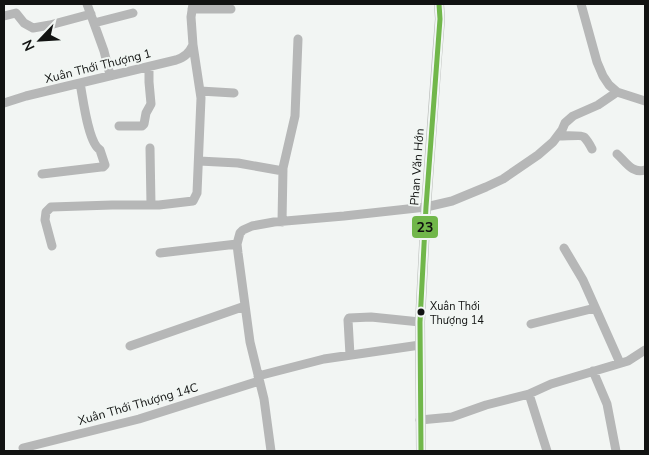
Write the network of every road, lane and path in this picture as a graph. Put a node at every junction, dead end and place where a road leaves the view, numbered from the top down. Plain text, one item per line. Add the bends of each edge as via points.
1 (88, 4) edge
2 (439, 4) edge
3 (581, 4) edge
4 (193, 6) edge
5 (230, 9) dead end
6 (133, 13) dead end
7 (91, 14) junction
8 (4, 16) edge
9 (94, 23) junction
10 (298, 38) dead end
11 (193, 45) junction
12 (149, 67) junction
13 (110, 76) junction
14 (80, 83) junction
15 (200, 91) junction
16 (617, 92) junction
17 (234, 93) dead end
18 (645, 101) edge
19 (4, 103) edge
20 (119, 126) dead end
21 (558, 136) junction
22 (150, 148) dead end
23 (592, 148) dead end
24 (617, 154) dead end
25 (199, 161) junction
26 (645, 170) edge
27 (283, 171) junction
28 (42, 174) dead end
29 (151, 205) junction
30 (426, 207) junction
31 (282, 222) junction
32 (237, 244) junction
33 (52, 246) dead end
34 (564, 248) dead end
35 (160, 253) dead end
36 (245, 306) junction
37 (595, 308) junction
38 (420, 322) junction
39 (531, 324) dead end
40 (420, 345) junction
41 (130, 346) dead end
42 (645, 350) edge
43 (350, 355) junction
44 (620, 363) junction
45 (593, 372) junction
46 (259, 378) junction
47 (529, 394) junction
48 (420, 420) junction
49 (23, 448) dead end
50 (271, 451) edge
51 (420, 451) edge
52 (547, 451) edge
53 (616, 451) edge

1 - 7 street
2 - 30 main road, Phan Văn Hớn
3 - 16 street via 597,62 609,85
4 - 5 street
4 - 11 street
6 - 9 street
7 - 8 street via 34,28 24,24 16,13
7 - 9 street
9 - 13 street
10 - 27 street via 295,116
11 - 12 street, Xuân Thới Thượng 1 via 181,58
11 - 15 street
12 - 13 street, Xuân Thới Thượng 1
12 - 20 street via 151,104 144,124
13 - 14 street, Xuân Thới Thượng 1
14 - 19 street, Xuân Thới Thượng 1
14 - 28 street via 91,137 105,165
15 - 17 street
15 - 25 street
16 - 18 street
16 - 21 street via 573,116
21 - 23 street via 582,136
21 - 30 street via 538,155 503,179
22 - 29 street
24 - 26 street via 634,171
25 - 27 street via 238,163
25 - 29 street via 198,192 193,201
27 - 31 street
29 - 33 street via 51,208 46,212 45,220
30 - 31 street
30 - 38 main road, Phan Văn Hớn
31 - 32 street via 243,230
32 - 35 street
32 - 36 street
34 - 37 street
36 - 41 street
36 - 46 street
37 - 39 street
37 - 44 street
38 - 40 main road, Phan Văn Hớn
38 - 43 street via 350,318
40 - 43 street, Xuân Thới Thượng 14C
40 - 48 main road, Phan Văn Hớn
42 - 44 street
43 - 46 street, Xuân Thới Thượng 14C via 295,366
44 - 45 street
45 - 47 street
45 - 53 street via 607,404
46 - 49 street, Xuân Thới Thượng 14C via 139,419
46 - 50 street
47 - 48 street via 452,417
47 - 52 street
48 - 51 main road, Phan Văn Hớn

